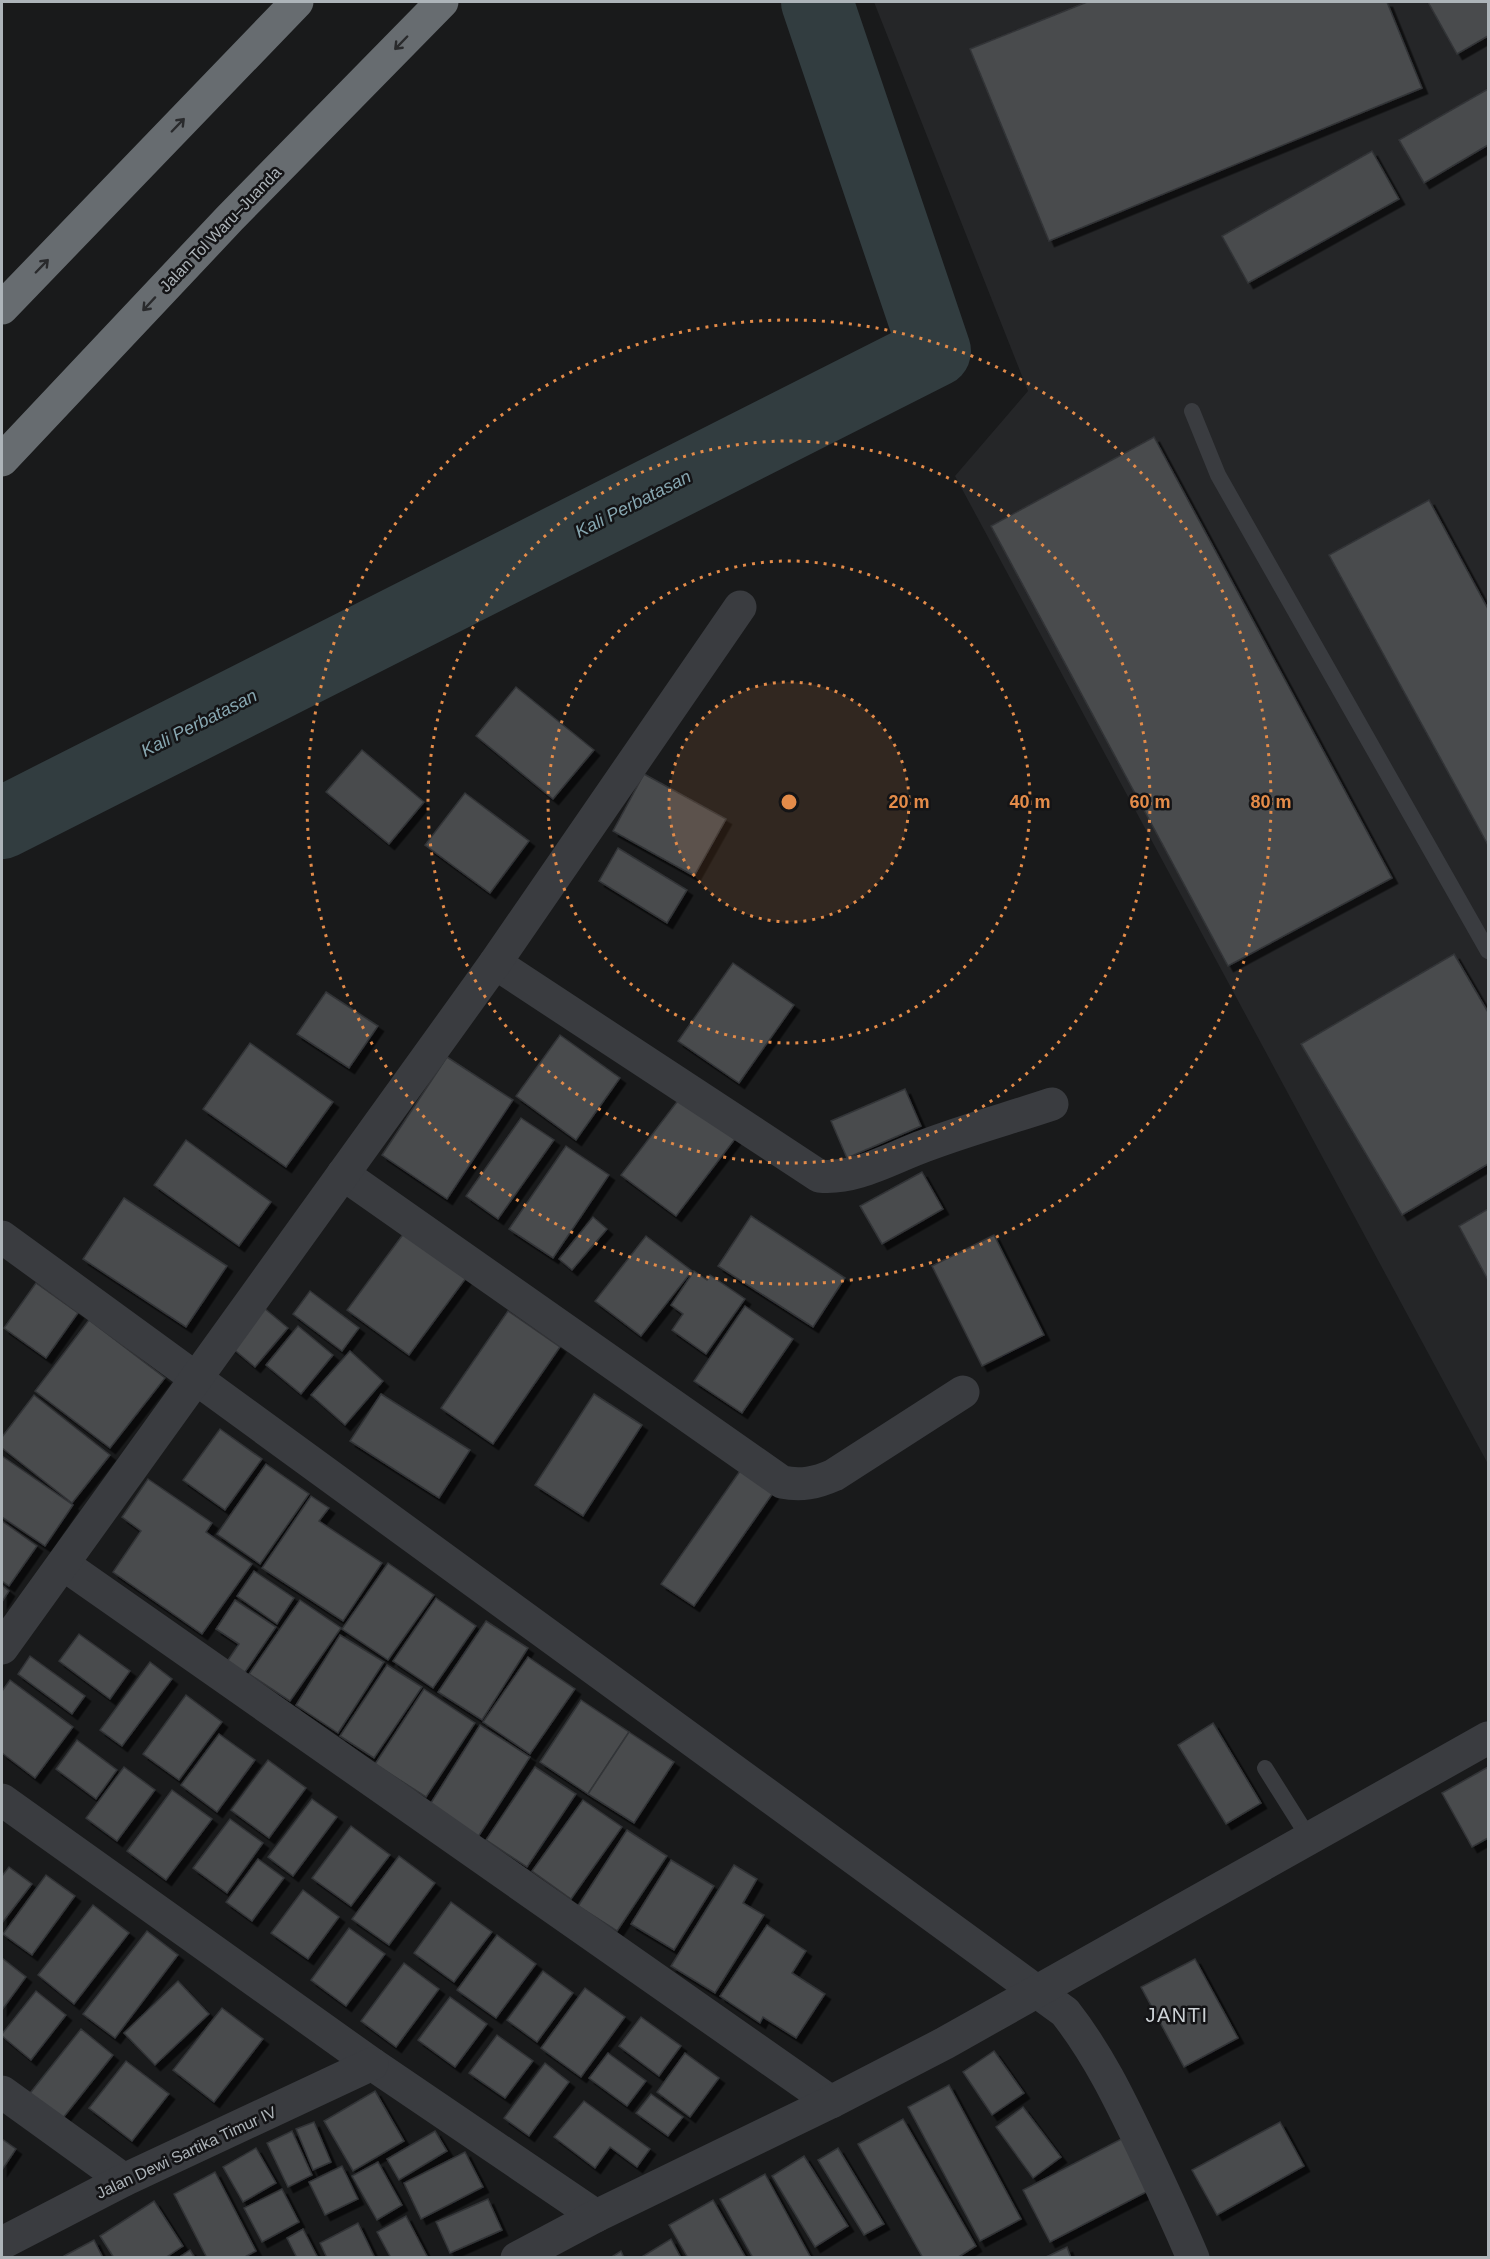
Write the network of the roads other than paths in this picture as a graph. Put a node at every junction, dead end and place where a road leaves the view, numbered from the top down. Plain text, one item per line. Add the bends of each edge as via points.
1 (297, 2) edge
2 (442, 2) edge
3 (2, 308) edge
4 (1192, 411) dead end
5 (2, 459) edge
6 (740, 607) dead end
7 (1488, 951) edge
8 (495, 963) junction
9 (1052, 1104) dead end
10 (344, 1174) junction
11 (2, 1237) edge
12 (196, 1379) junction
13 (963, 1392) dead end
14 (63, 1564) junction
15 (2, 1648) edge
16 (1488, 1738) edge
17 (1265, 1768) dead end
18 (2, 1800) edge
19 (1309, 1838) junction
20 (1038, 1991) junction
21 (372, 2064) junction
22 (2, 2092) edge
23 (831, 2102) junction
24 (124, 2180) junction
25 (596, 2216) junction
26 (2, 2243) edge
27 (517, 2258) edge
28 (1192, 2258) edge

3 -> 1 highway
2 -> 5 highway, Jalan Tol Waru–Juanda
4 - 7 lane via 1218,475
6 - 8 street
8 - 9 street via 819,1176 857,1172
8 - 10 street
10 - 12 street
10 - 13 street via 782,1482 805,1485 834,1475
11 - 12 street
12 - 14 street
12 - 20 street
14 - 15 street
14 - 23 street
16 - 19 street
17 - 19 lane
18 - 21 street
19 - 20 street
20 - 23 street
20 - 28 street via 1065,2012 1104,2069 1176,2216
21 - 24 street, Jalan Dewi Sartika Timur IV
21 - 25 street
22 - 24 street
23 - 25 street
24 - 26 street, Jalan Dewi Sartika Timur IV
25 - 27 street

